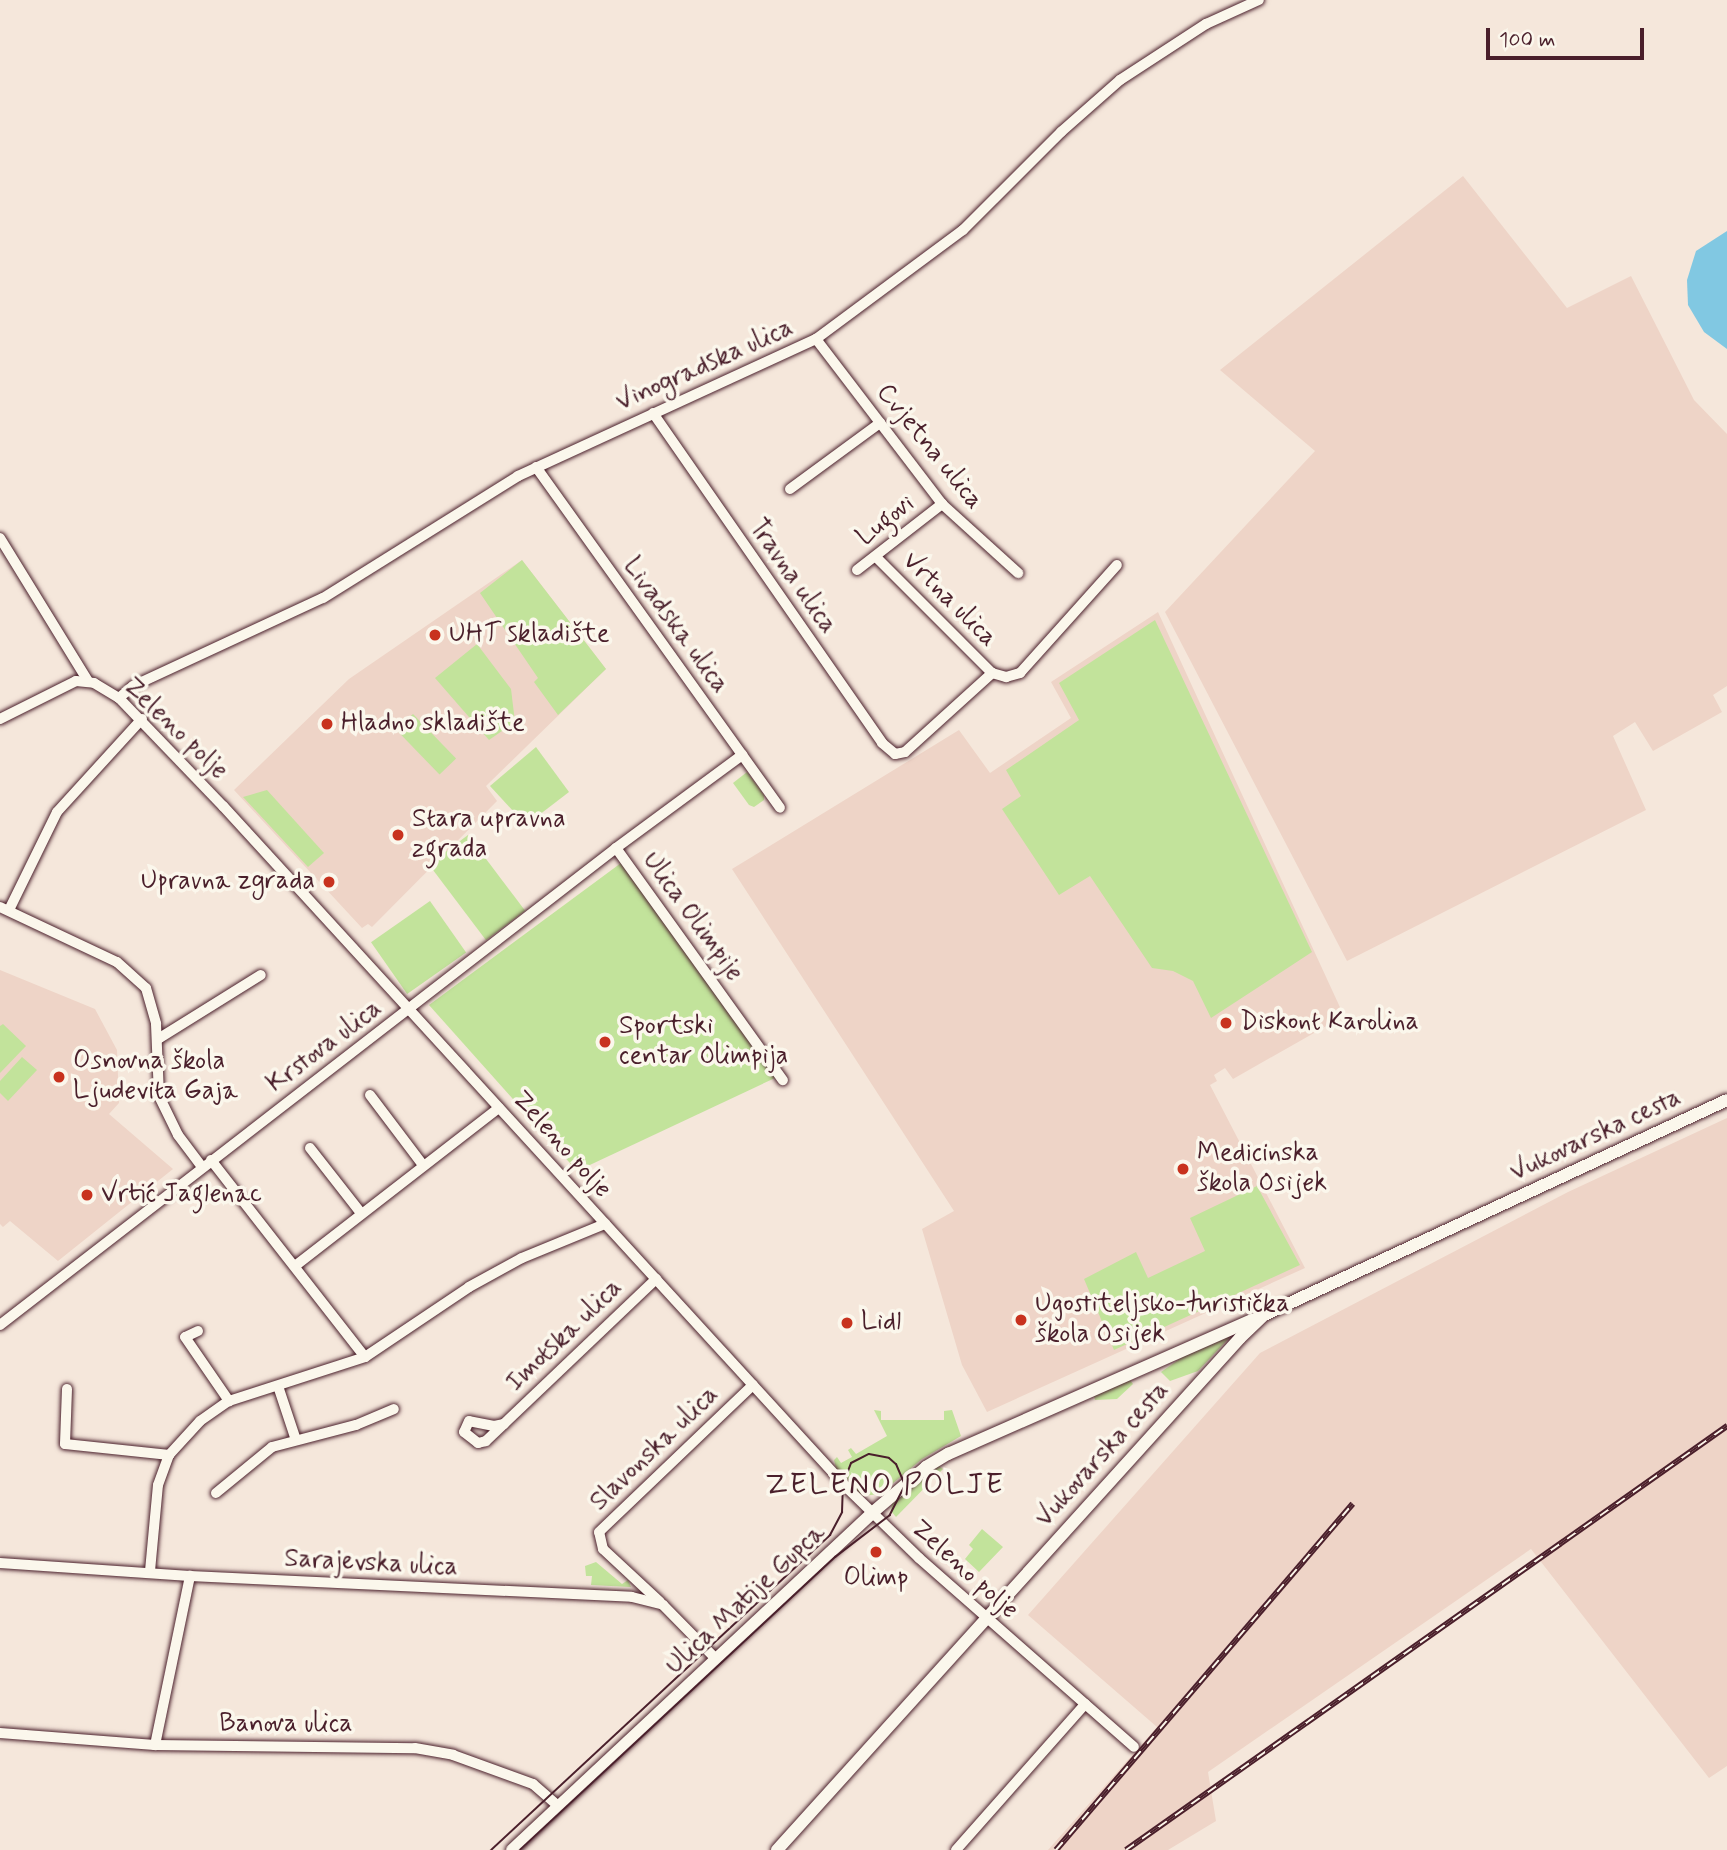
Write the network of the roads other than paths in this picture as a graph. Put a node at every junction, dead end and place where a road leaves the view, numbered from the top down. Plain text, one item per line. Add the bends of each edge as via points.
1 (1259, 0) edge
2 (816, 339) junction
3 (653, 413) junction
4 (880, 423) junction
5 (536, 467) junction
6 (790, 489) dead end
7 (942, 504) junction
8 (0, 538) edge
9 (876, 556) junction
10 (1117, 565) dead end
11 (856, 570) dead end
12 (1018, 573) dead end
13 (992, 673) junction
14 (88, 681) junction
15 (119, 698) junction
16 (0, 719) edge
17 (142, 719) junction
18 (905, 752) joint
19 (742, 755) junction
20 (780, 808) dead end
21 (616, 848) junction
22 (4, 908) edge
23 (261, 975) dead end
24 (409, 1009) junction
25 (158, 1039) junction
26 (783, 1080) dead end
27 (370, 1095) dead end
28 (1727, 1100) edge
29 (499, 1108) junction
30 (310, 1148) dead end
31 (211, 1160) junction
32 (423, 1165) junction
33 (202, 1167) junction
34 (360, 1213) junction
35 (605, 1224) junction
36 (295, 1266) junction
37 (656, 1279) junction
38 (1264, 1315) junction
39 (0, 1325) edge
40 (198, 1331) dead end
41 (365, 1357) junction
42 (753, 1385) junction
43 (278, 1386) junction
44 (67, 1389) dead end
45 (229, 1401) junction
46 (394, 1409) dead end
47 (504, 1424) dead end
48 (296, 1440) junction
49 (169, 1455) junction
50 (216, 1493) dead end
51 (872, 1513) junction
52 (0, 1563) edge
53 (150, 1571) junction
54 (190, 1576) junction
55 (663, 1605) junction
56 (986, 1618) junction
57 (716, 1659) junction
58 (1085, 1704) junction
59 (0, 1733) edge
60 (155, 1745) junction
61 (1134, 1747) dead end
62 (558, 1807) junction
63 (512, 1850) edge
64 (778, 1850) edge
65 (956, 1850) edge

1 - 2 street, Vinogradska ulica via 1162,49 1120,80 963,230
2 - 3 street, Vinogradska ulica
2 - 4 street, Cvjetna ulica
3 - 5 street, Vinogradska ulica
3 - 18 street, Travna ulica via 882,743 895,754
4 - 6 street
4 - 7 street, Cvjetna ulica
5 - 15 street, Vinogradska ulica via 323,598 142,682
5 - 19 street, Livadska ulica
7 - 9 street, Lugovi
7 - 12 street, Cvjetna ulica
8 - 14 street, Zeleno polje
9 - 11 street, Lugovi
9 - 13 street, Vrtna ulica
10 - 13 street, Vrtna ulica via 1020,673 1006,677
13 - 18 street, Vrtna ulica
14 - 15 street, Zeleno polje
14 - 16 street via 76,681
15 - 17 street, Zeleno polje
17 - 22 street via 57,812
17 - 24 street, Zeleno polje
19 - 20 street, Livadska ulica
19 - 21 street, Ulica Olimpije
21 - 24 street, Ulica Olimpije
21 - 26 street, Ulica Olimpije
22 - 25 street via 117,962 138,977 151,1000
23 - 25 street
24 - 29 street, Zeleno polje
24 - 31 street, Krstova ulica
25 - 33 street via 159,1096 178,1135
27 - 32 street
28 - 38 main road, Vukovarska cesta
29 - 32 street
29 - 35 street, Zeleno polje
30 - 34 street
31 - 33 street, Krstova ulica
31 - 36 street
32 - 34 street
33 - 39 street, Krstova ulica
34 - 36 street
35 - 37 street, Zeleno polje
35 - 41 street via 522,1258 480,1281
36 - 41 street
37 - 42 street, Zeleno polje
37 - 47 street, Imotska ulica
38 - 51 main road, Ulica Matije Gupca via 942,1457
38 - 56 main road, Vukovarska cesta
40 - 45 street via 185,1337
41 - 43 street
42 - 51 street, Zeleno polje
42 - 55 street, Slavonska ulica via 601,1528 598,1536 603,1549
43 - 45 street
43 - 48 street
44 - 49 street via 65,1444
45 - 49 street via 200,1421
46 - 48 street via 356,1425
48 - 50 street via 272,1447
49 - 53 street via 158,1485
51 - 56 street, Zeleno polje
51 - 57 main road, Ulica Matije Gupca
52 - 53 street, Sarajevska ulica
53 - 54 street, Sarajevska ulica
54 - 55 street, Sarajevska ulica via 632,1597
54 - 60 street
55 - 57 street
56 - 58 street, Zeleno polje
56 - 64 main road, Vukovarska cesta
57 - 62 main road, Ulica Matije Gupca
58 - 61 street, Zeleno polje
58 - 65 street
59 - 60 street, Banova ulica
60 - 62 street, Banova ulica via 424,1749 465,1758 533,1784
62 - 63 main road, Ulica Matije Gupca

